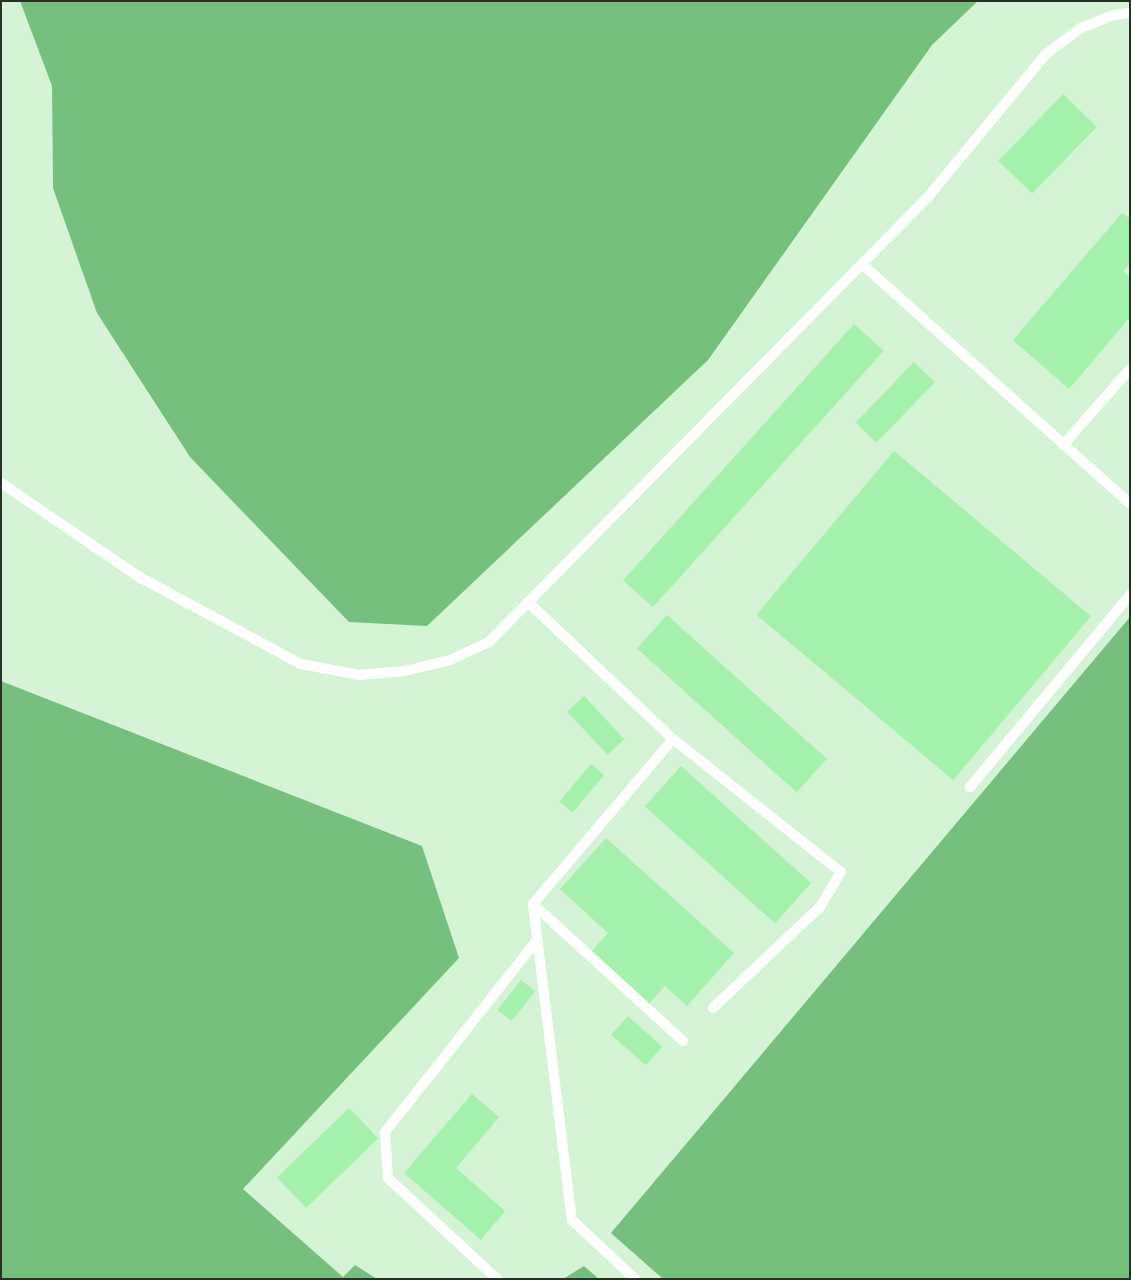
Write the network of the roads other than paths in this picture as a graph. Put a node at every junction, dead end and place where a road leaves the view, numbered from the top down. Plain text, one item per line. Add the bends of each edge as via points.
1 (1130, 13) edge
2 (862, 264) junction
3 (1130, 369) edge
4 (1064, 444) junction
5 (1, 483) edge
6 (1130, 504) edge
7 (1130, 595) edge
8 (528, 602) junction
9 (674, 739) junction
10 (970, 787) dead end
11 (533, 904) junction
12 (537, 940) junction
13 (713, 1008) dead end
14 (682, 1041) dead end
15 (497, 1279) edge
16 (635, 1279) edge

1 - 2 lane via 1113,15 1081,28 1046,54 928,198
2 - 4 lane
2 - 8 lane
3 - 4 lane
4 - 6 lane
5 - 8 lane via 141,578 301,664 359,675 404,671 450,660 489,642
7 - 10 lane
8 - 9 lane
9 - 11 lane
9 - 13 lane via 840,872 820,907
11 - 12 lane
11 - 14 lane
12 - 15 lane via 385,1132 388,1178
12 - 16 lane via 572,1220

